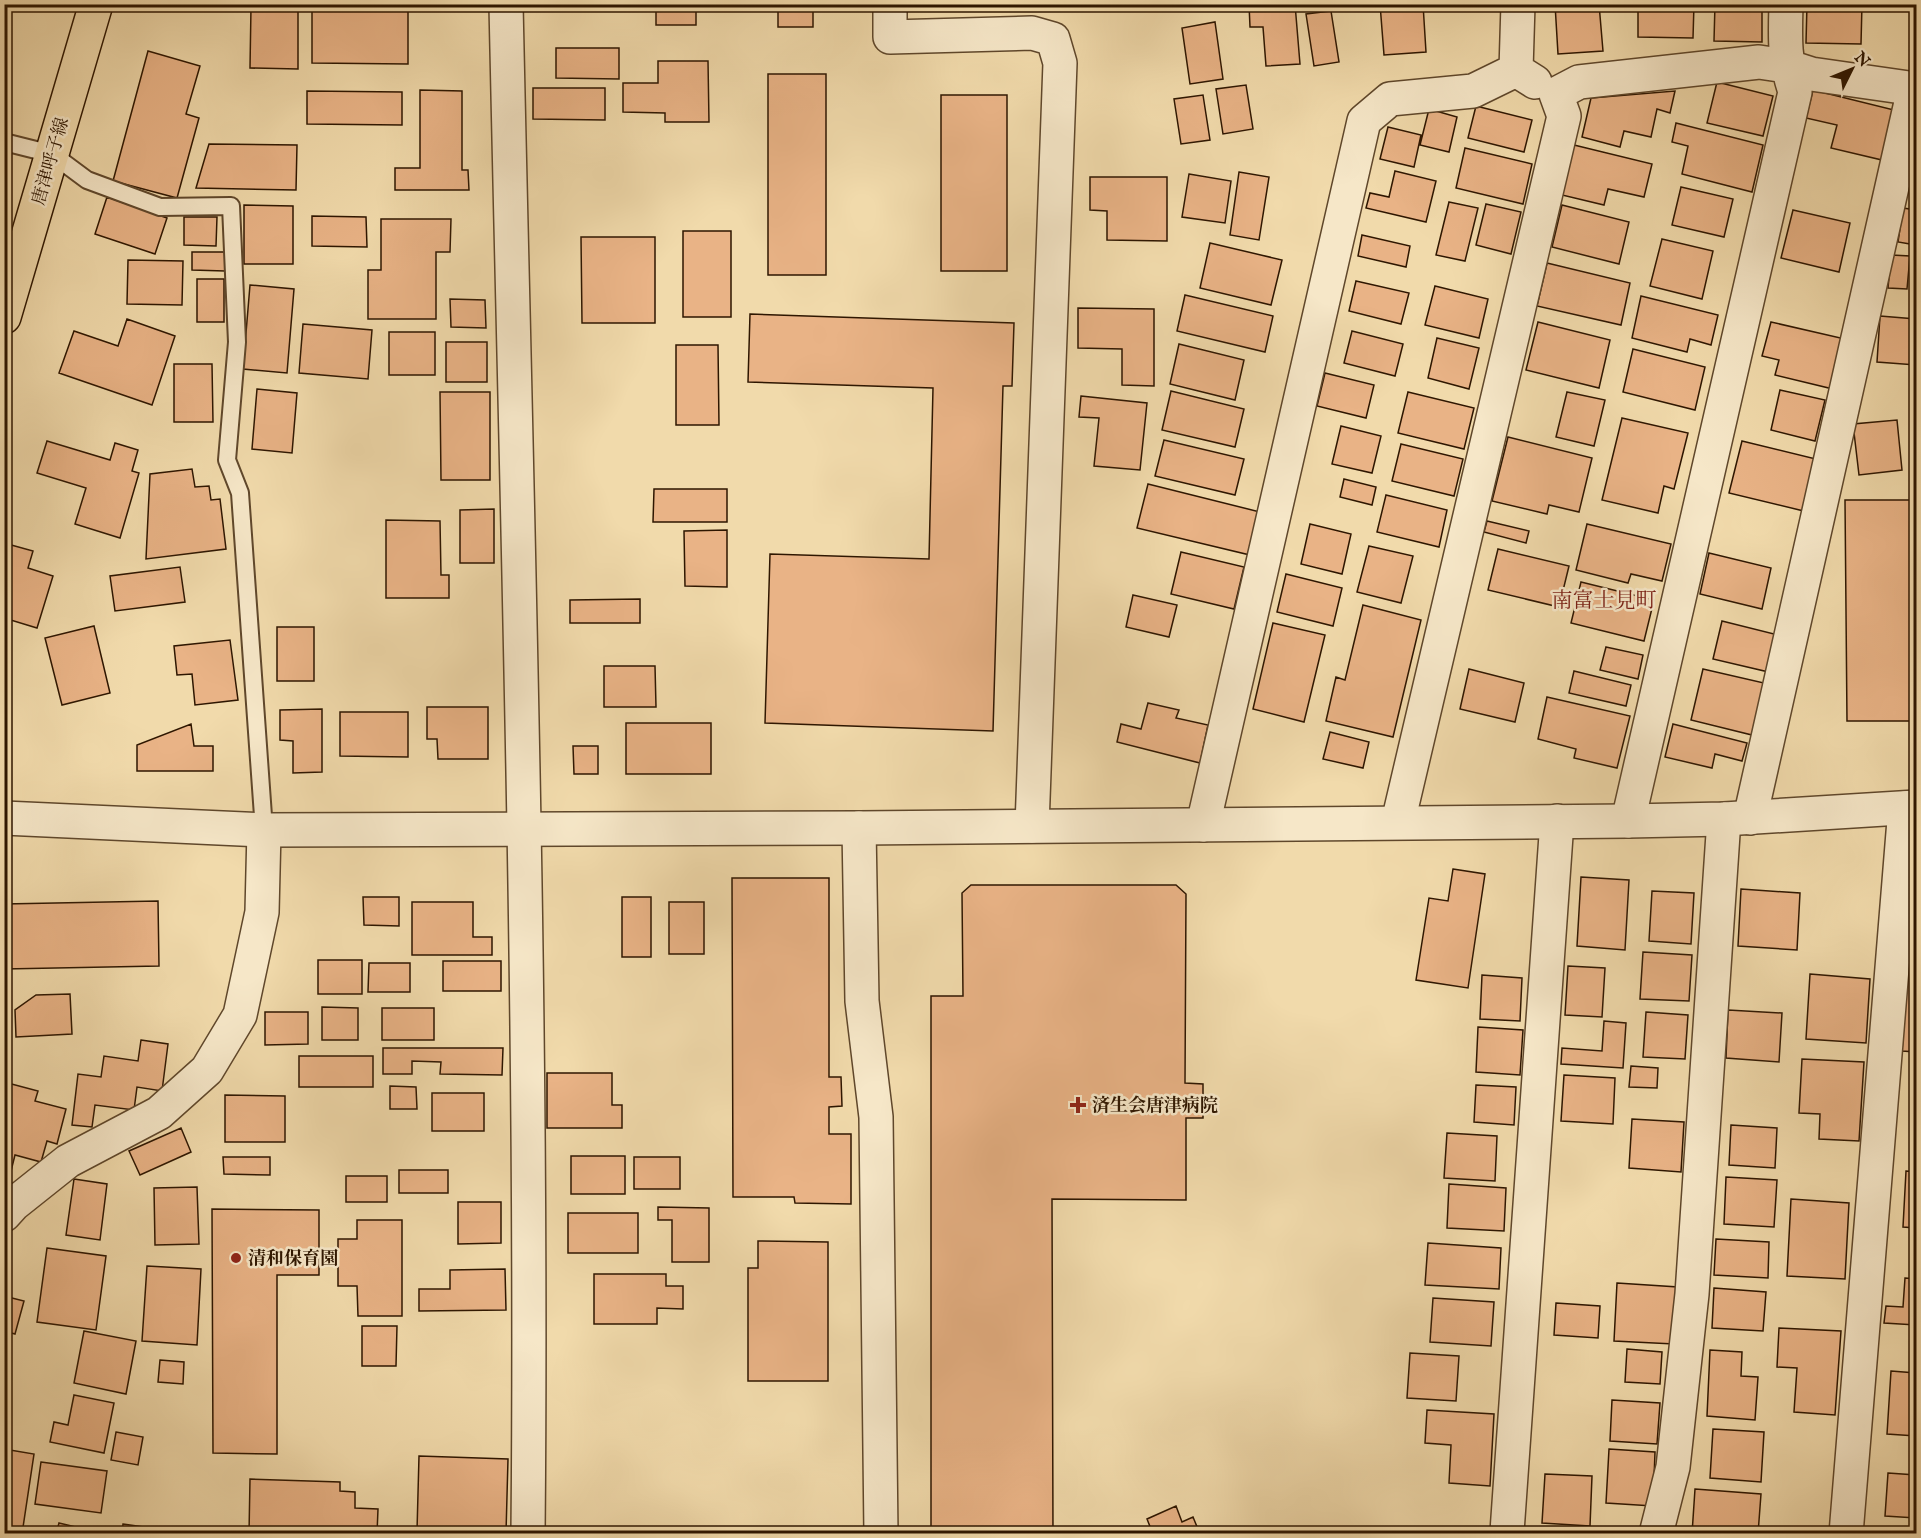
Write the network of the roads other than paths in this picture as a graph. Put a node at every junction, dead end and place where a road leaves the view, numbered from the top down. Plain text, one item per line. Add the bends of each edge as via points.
1 (96, 4) edge
2 (506, 4) edge
3 (890, 4) edge
4 (1518, 4) edge
5 (1786, 4) edge
6 (1786, 66) junction
7 (1516, 70) junction
8 (1915, 89) edge
9 (1556, 94) junction
10 (4, 142) edge
11 (52, 154) junction
12 (4, 317) edge
13 (1911, 807) edge
14 (4, 818) edge
15 (1737, 819) junction
16 (1557, 821) junction
17 (1628, 821) junction
18 (1398, 822) junction
19 (1203, 825) junction
20 (1032, 826) junction
21 (859, 828) junction
22 (524, 829) junction
23 (264, 830) junction
24 (4, 1215) edge
25 (528, 1533) edge
26 (881, 1533) edge
27 (1510, 1533) edge
28 (1656, 1533) edge
29 (1846, 1533) edge

1 - 11 main road, 唐津呼子線
2 - 22 street
3 - 20 street via 890,36 1032,33 1053,39 1060,63
4 - 7 street
5 - 6 street
6 - 8 street via 1811,74
6 - 9 street via 1759,62 1579,82
6 - 17 street via 1795,92
7 - 9 street
7 - 19 street via 1473,91 1390,99 1364,122
8 - 15 street
9 - 18 street via 1564,116
10 - 11 lane
11 - 12 main road, 唐津呼子線
11 - 23 lane via 87,180 160,207 231,206 237,342 227,460 240,493
13 - 15 street
13 - 29 street
14 - 23 street
15 - 17 street
15 - 28 street via 1673,1467
16 - 17 street
16 - 18 street
16 - 27 street via 1507,1532
18 - 19 street
19 - 20 street
20 - 21 street
21 - 22 street
21 - 26 street via 862,1001 876,1117
22 - 23 street
22 - 25 street
23 - 24 street via 261,912 240,1015 207,1070 159,1113 68,1161

